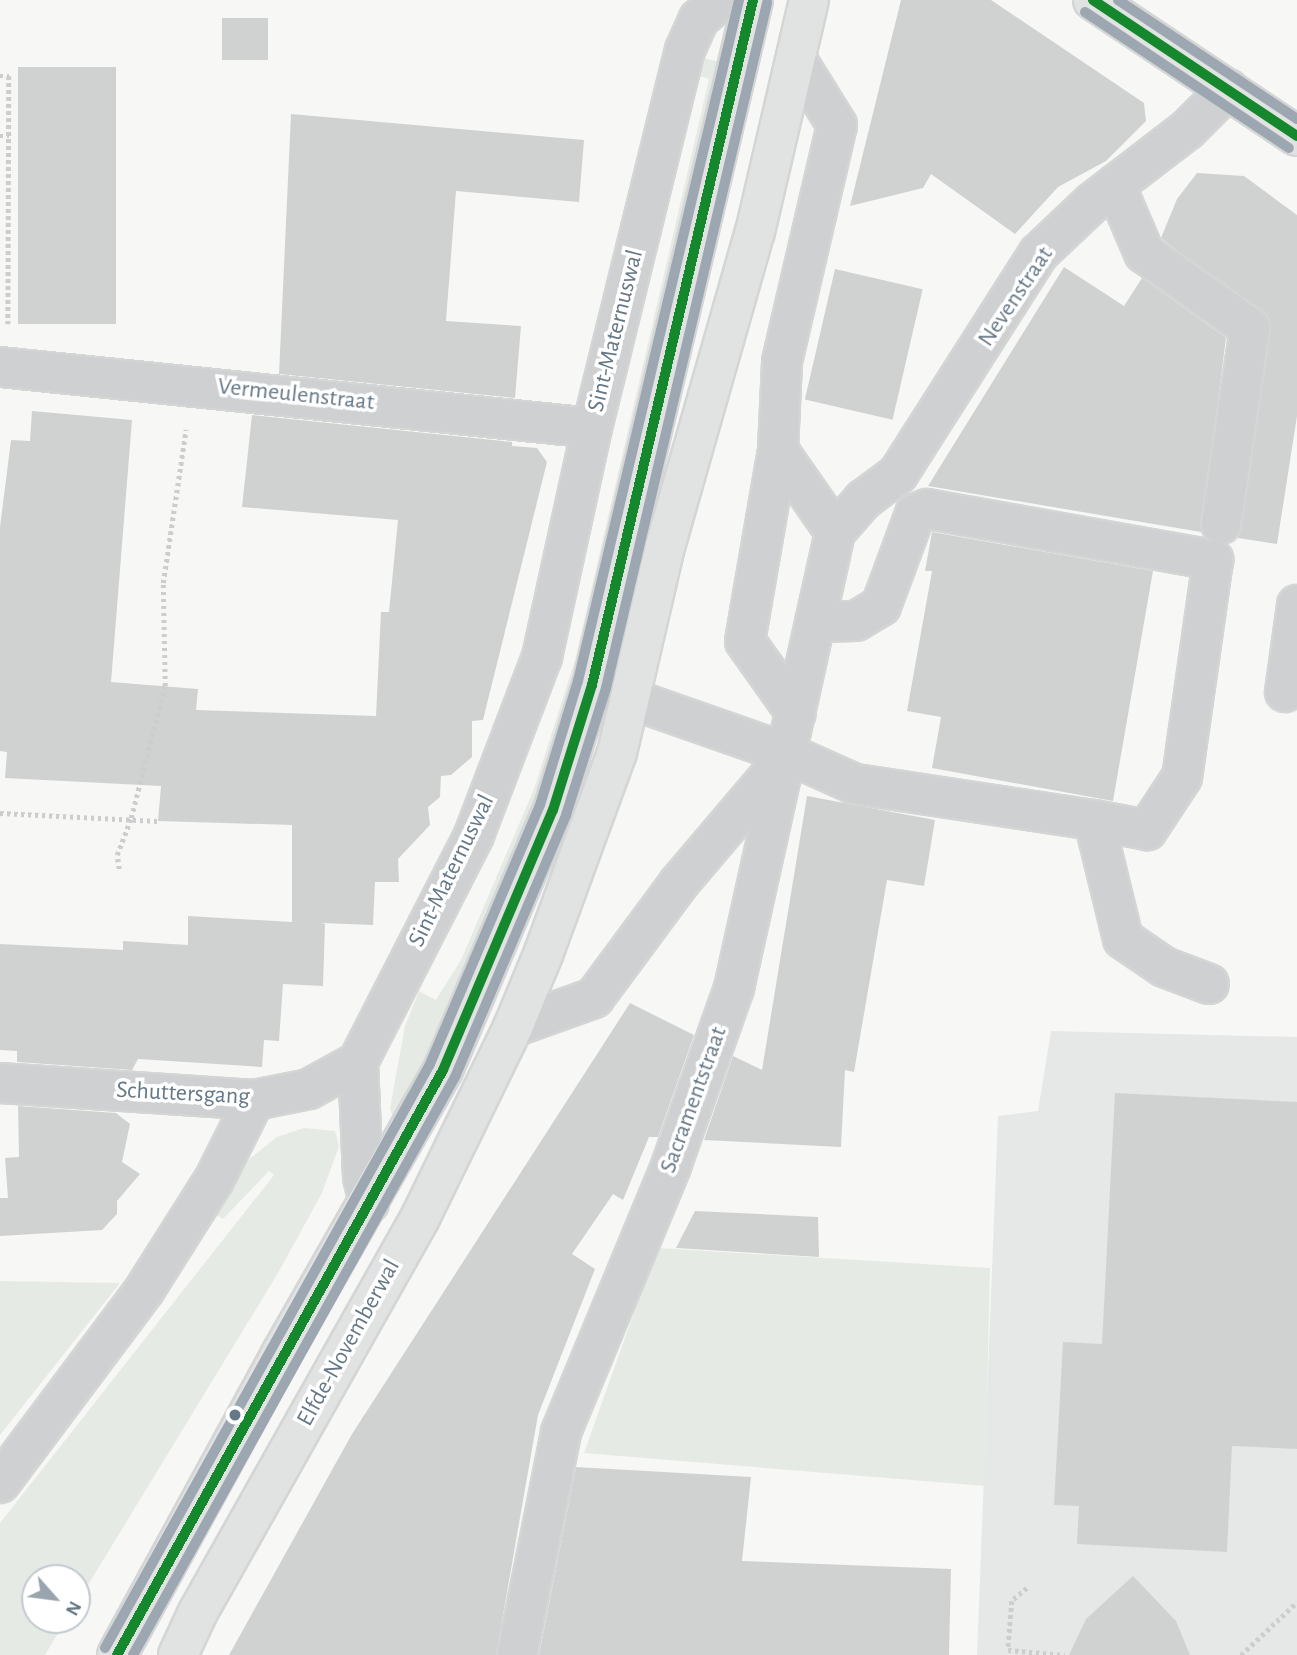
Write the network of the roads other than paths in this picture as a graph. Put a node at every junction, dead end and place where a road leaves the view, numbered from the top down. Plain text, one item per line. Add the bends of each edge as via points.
1 (721, 0) edge
2 (753, 0) edge
3 (809, 0) edge
4 (1093, 0) edge
5 (796, 59) junction
6 (1228, 89) junction
7 (1292, 124) edge
8 (1115, 185) junction
9 (4, 367) edge
10 (592, 428) junction
11 (778, 450) junction
12 (1221, 524) dead end
13 (835, 532) junction
14 (1297, 605) edge
15 (815, 622) junction
16 (592, 685) junction
17 (1285, 692) dead end
18 (630, 699) junction
19 (796, 713) junction
20 (788, 754) junction
21 (1094, 820) junction
22 (1209, 984) dead end
23 (513, 1027) junction
24 (358, 1062) junction
25 (0, 1083) edge
26 (254, 1100) junction
27 (369, 1203) junction
28 (0, 1483) edge
29 (117, 1655) edge
30 (178, 1655) edge
31 (517, 1655) edge

1 - 10 street, Sint-Maternuswal via 699,19 685,50
2 - 16 main road
3 - 5 main road
4 - 6 main road
5 - 11 street via 837,125 782,362
5 - 18 main road via 752,244 665,547
6 - 7 main road
6 - 8 street, Nevenstraat via 1187,130
8 - 12 street via 1144,253 1250,328
8 - 13 street, Nevenstraat via 1040,253 898,474 863,500
9 - 10 street, Vermeulenstraat
10 - 24 street, Sint-Maternuswal via 542,657 474,835
11 - 13 street
11 - 19 street via 745,641
13 - 15 street, Sacramentstraat
14 - 17 street
15 - 19 street, Sacramentstraat
15 - 21 street via 856,621 881,606 915,514 927,509 1213,560 1182,777 1147,830
16 - 18 street
16 - 27 main road via 553,810 515,909 443,1070
18 - 20 street
18 - 23 main road via 608,784
19 - 20 street, Sacramentstraat
20 - 21 street via 855,784
20 - 23 street via 679,883 594,998
20 - 31 street, Sacramentstraat via 734,988 671,1166 561,1432
21 - 22 street via 1123,939 1164,967
23 - 30 main road, Elfde-Novemberwal via 419,1220
24 - 26 street, Schuttersgang via 309,1089
24 - 27 street, Sint-Maternuswal via 363,1177
25 - 26 street, Schuttersgang
26 - 28 street via 214,1180 145,1289
27 - 29 main road

